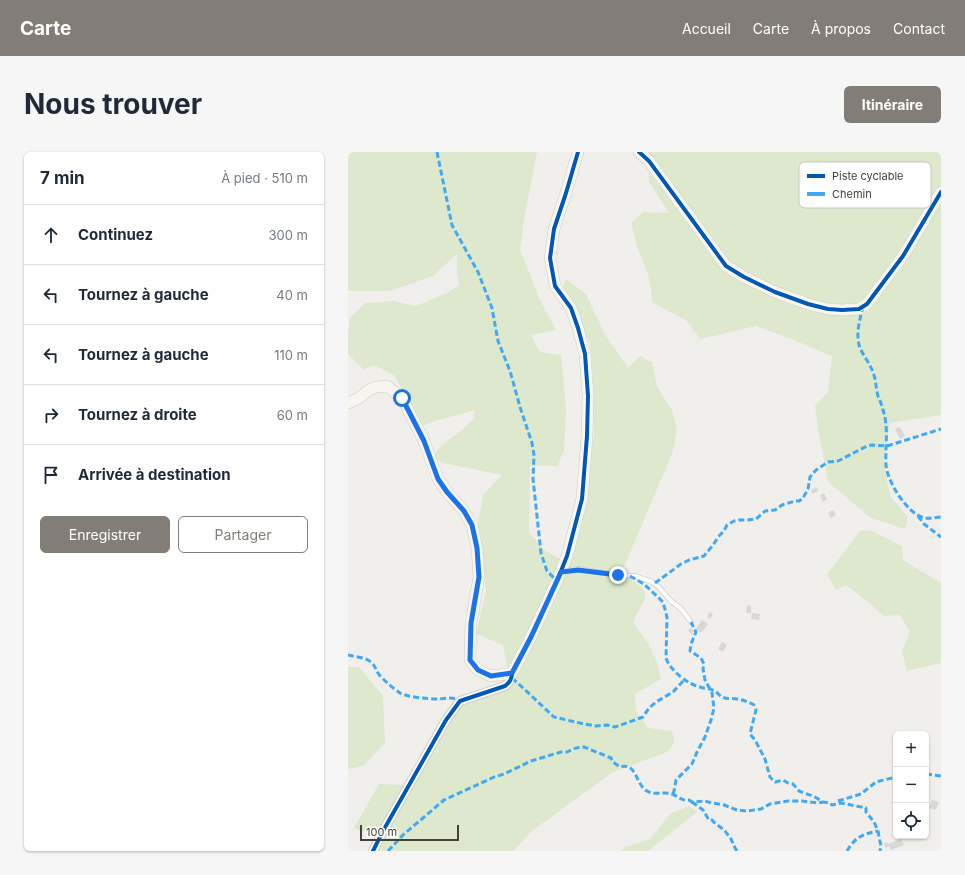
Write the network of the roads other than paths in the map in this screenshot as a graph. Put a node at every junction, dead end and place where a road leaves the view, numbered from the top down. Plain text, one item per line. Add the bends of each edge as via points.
1 (578, 152) edge
2 (639, 152) edge
3 (941, 192) edge
4 (348, 403) edge
5 (561, 572) junction
6 (691, 622) dead end
7 (512, 673) junction
8 (373, 851) edge

1 - 5 street via 554,229 550,258 556,286 571,308 578,328 585,354 588,396 582,499 568,556
2 - 3 street via 649,161 726,266 775,292 828,309 859,309 867,304 903,256
4 - 7 street via 376,387 387,386 402,398 424,441 438,479 472,525 479,577 471,623 470,660 478,670 491,676
5 - 6 lane via 578,570 635,576 652,582
5 - 7 street
7 - 8 street via 512,678 505,686 460,701 446,720

